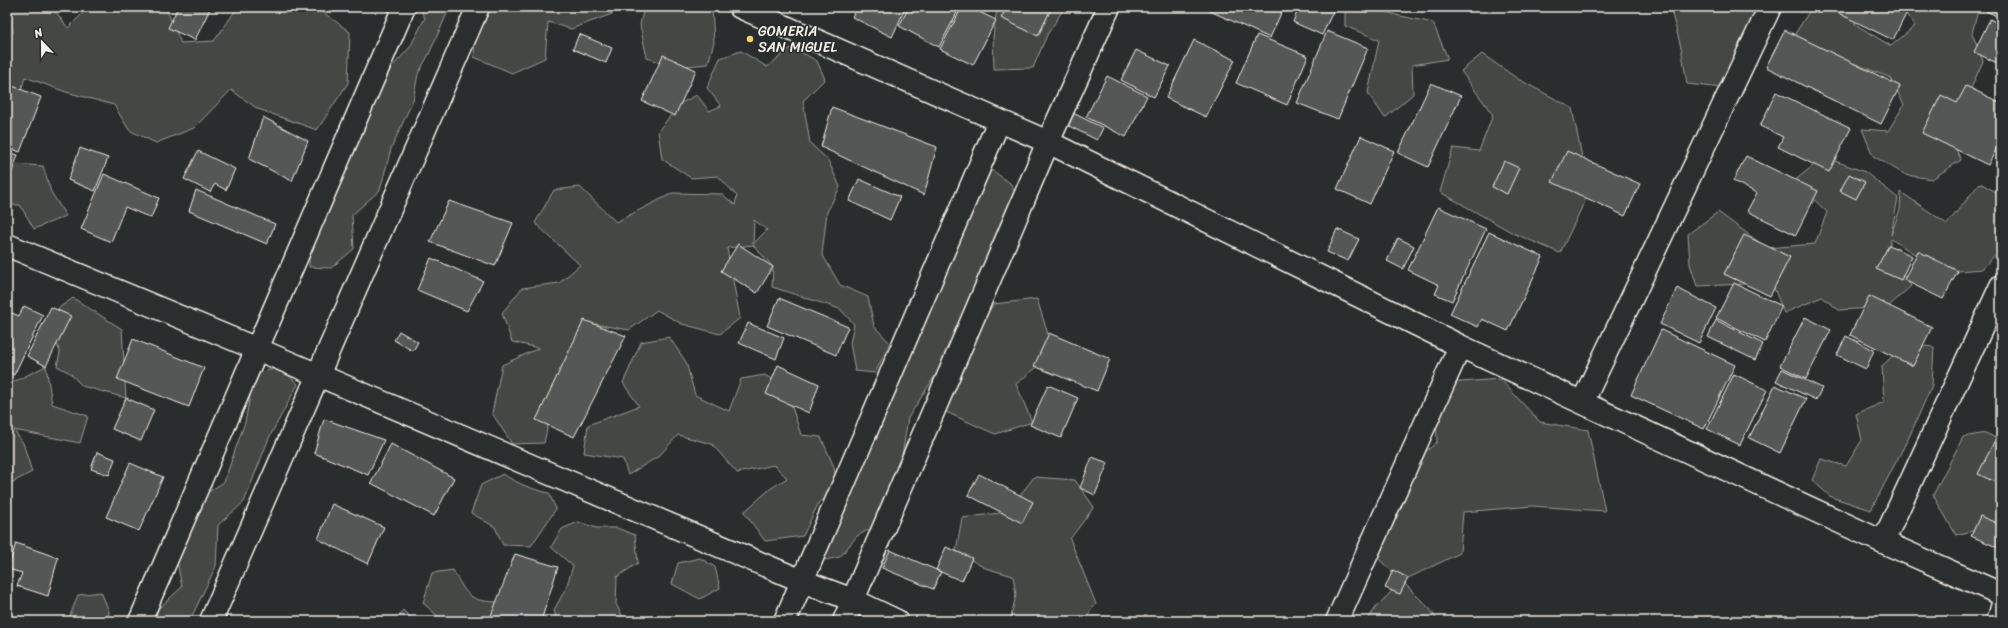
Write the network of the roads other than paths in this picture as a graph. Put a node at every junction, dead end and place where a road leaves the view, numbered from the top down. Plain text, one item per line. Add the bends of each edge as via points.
1 (404, 7) edge
2 (478, 7) edge
3 (740, 7) edge
4 (1109, 7) edge
5 (1770, 7) edge
6 (999, 121) junction
7 (1048, 142) junction
8 (7, 244) edge
9 (2001, 286) edge
10 (1460, 346) junction
11 (257, 348) junction
12 (318, 375) junction
13 (1583, 401) junction
14 (1883, 542) junction
15 (802, 581) junction
16 (2001, 594) edge
17 (853, 600) junction
18 (2001, 600) edge
19 (140, 621) edge
20 (211, 621) edge
21 (785, 621) edge
22 (844, 621) edge
23 (897, 621) edge
24 (1337, 621) edge
25 (1995, 621) edge

1 - 11 street
2 - 12 street
3 - 6 street
4 - 7 street
5 - 13 street
6 - 7 street
6 - 15 street
7 - 10 street
7 - 17 street
8 - 11 street
9 - 14 street
10 - 13 street
10 - 24 street
11 - 12 street
11 - 19 street
12 - 15 street
12 - 20 street
13 - 14 street
14 - 16 street
15 - 17 street
15 - 21 street
17 - 22 street
17 - 23 street
18 - 25 lane

